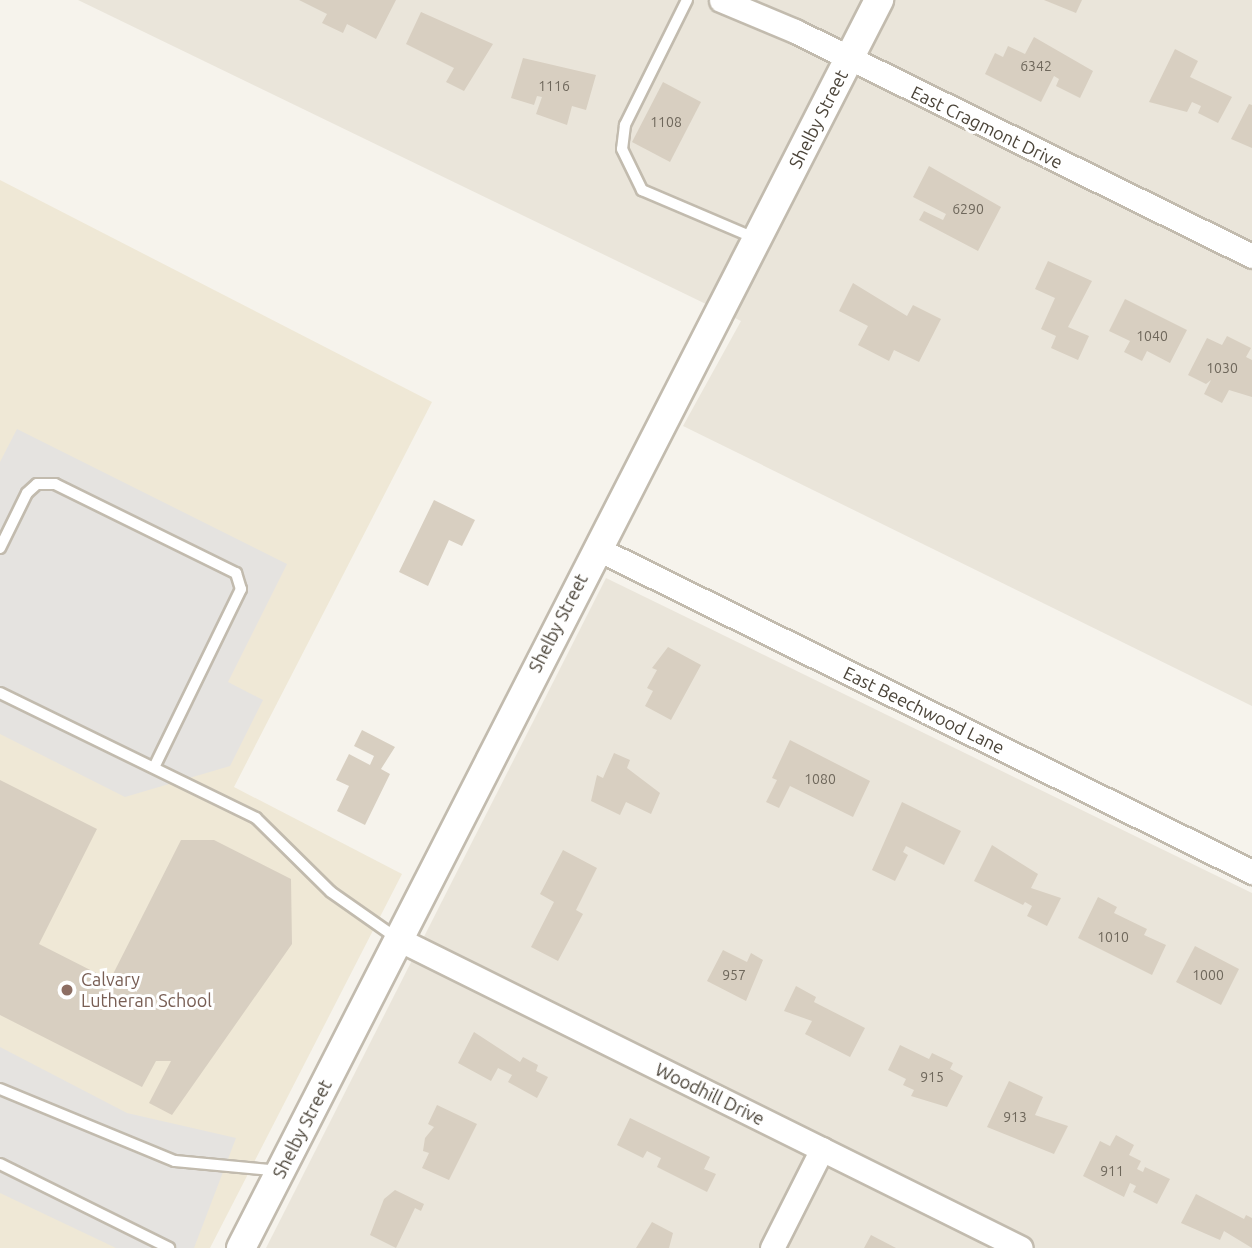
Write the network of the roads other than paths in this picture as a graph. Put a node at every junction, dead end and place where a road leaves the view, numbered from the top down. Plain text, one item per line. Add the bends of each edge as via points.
1 (687, 0) edge
2 (721, 0) edge
3 (879, 0) edge
4 (849, 60) junction
5 (757, 239) junction
6 (1252, 256) edge
7 (0, 548) edge
8 (596, 548) junction
9 (0, 694) edge
10 (154, 767) junction
11 (1252, 872) edge
12 (398, 939) junction
13 (0, 1089) edge
14 (822, 1149) junction
15 (0, 1164) edge
16 (280, 1171) junction
17 (169, 1248) edge
18 (242, 1248) edge
19 (772, 1248) edge
20 (1021, 1248) edge

1 - 5 lane via 625,125 622,149 642,190
2 - 4 street, East Cragmont Drive
3 - 4 street, Shelby Street
4 - 5 street, Shelby Street
4 - 6 street, East Cragmont Drive
5 - 8 street, Shelby Street
7 - 10 lane via 27,494 37,484 55,484 236,573 241,589
8 - 11 street, East Beechwood Lane
8 - 12 street, Shelby Street
9 - 10 lane
10 - 12 lane via 256,818 331,892
12 - 14 street, Woodhill Drive
12 - 16 street, Shelby Street
13 - 16 lane via 175,1161
14 - 19 street
14 - 20 street, Woodhill Drive
15 - 17 lane
16 - 18 street, Shelby Street

